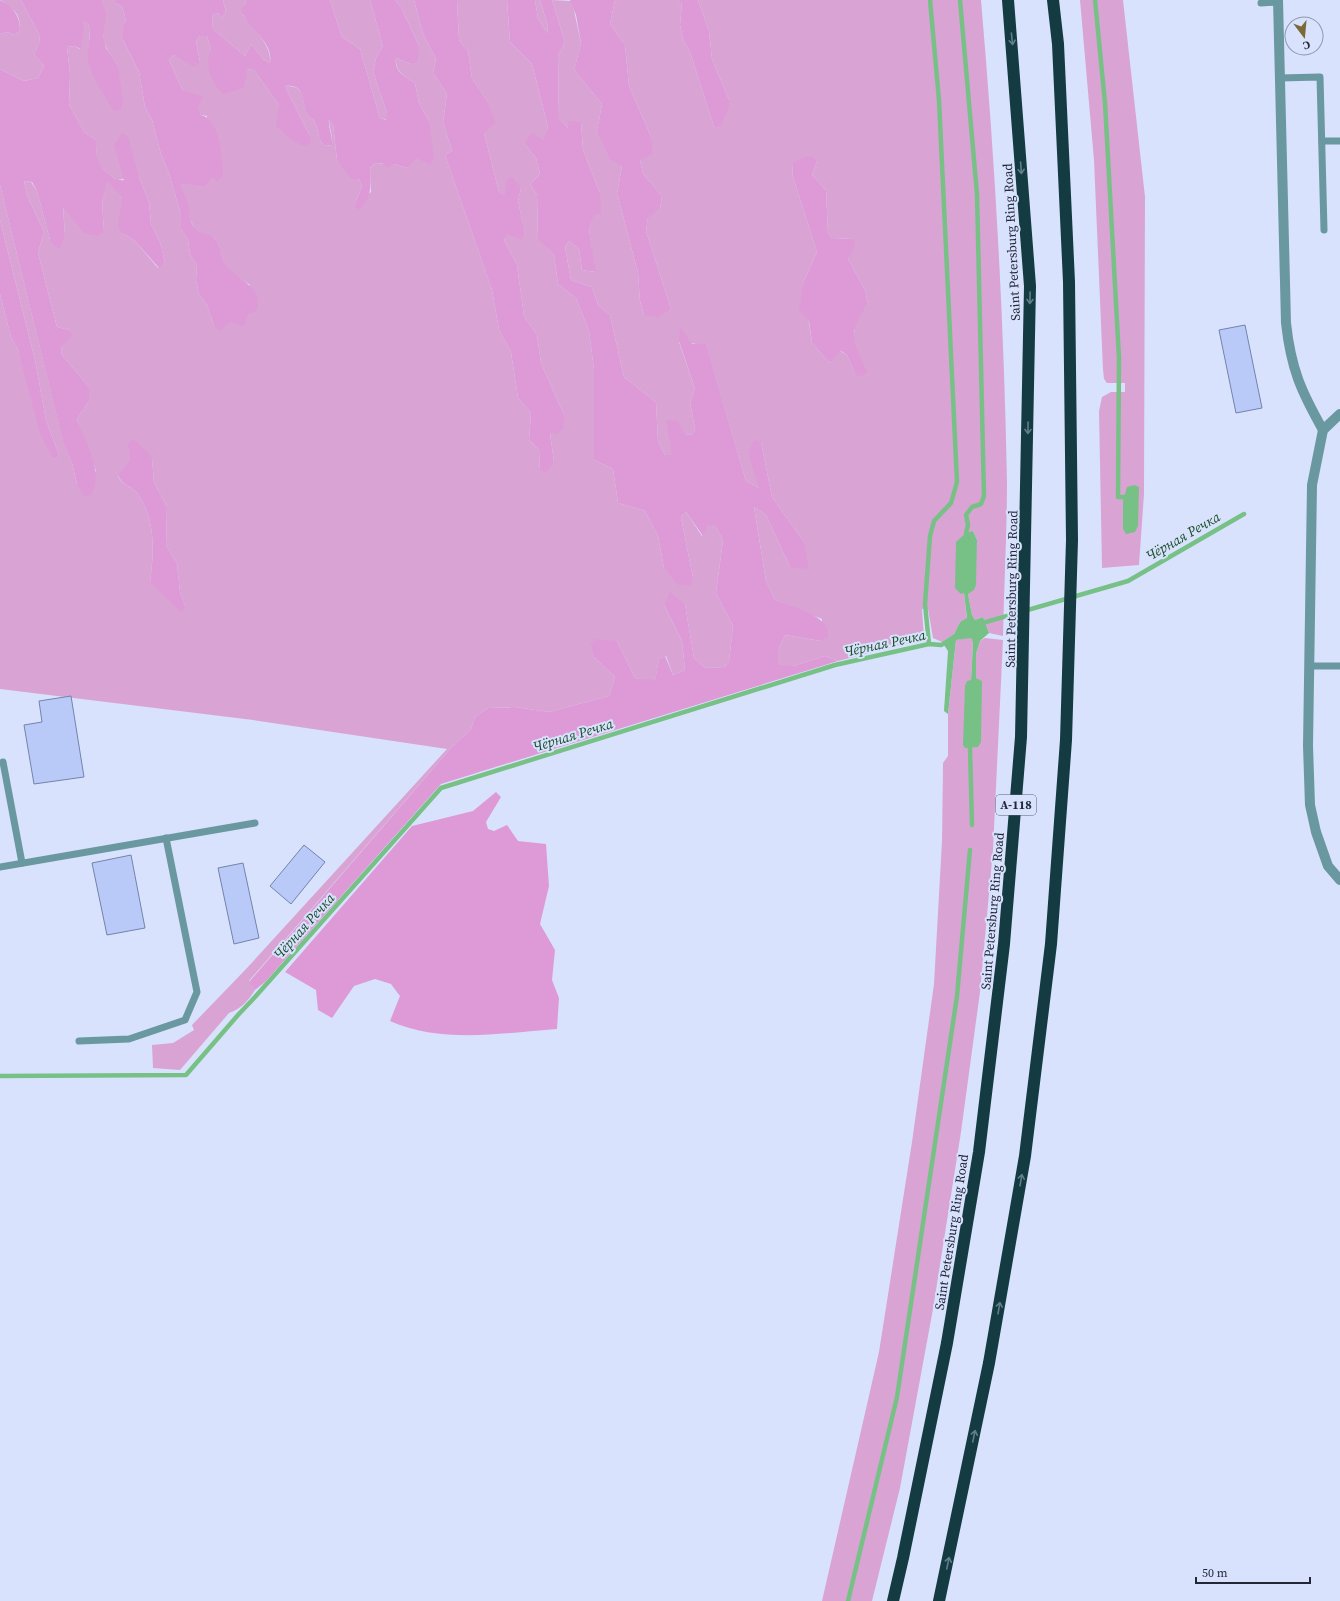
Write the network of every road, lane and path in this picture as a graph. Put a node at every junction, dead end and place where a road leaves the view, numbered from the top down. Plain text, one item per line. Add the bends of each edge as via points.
1 (1008, 0) edge
2 (1053, 0) edge
3 (1278, 1) edge
4 (1261, 3) dead end
5 (1280, 78) junction
6 (1322, 141) junction
7 (1340, 141) edge
8 (1324, 230) dead end
9 (1340, 414) edge
10 (1323, 430) junction
11 (1309, 666) junction
12 (1340, 666) edge
13 (3, 762) dead end
14 (256, 823) dead end
15 (166, 838) junction
16 (22, 863) junction
17 (0, 867) edge
18 (1340, 880) edge
19 (79, 1041) dead end
20 (893, 1601) edge
21 (939, 1601) edge

1 -> 20 highway, Saint Petersburg Ring Road / А-118 via 1030,286 1021,738 1004,944 979,1152 947,1343
21 -> 2 highway via 989,1363 1025,1156 1051,944 1066,740 1072,540 1069,282 1058,44
3 - 4 lane
3 - 5 street
5 - 6 lane via 1320,77
5 - 10 street via 1286,323 1289,352 1306,401
6 - 7 lane
6 - 8 lane
9 - 10 street
10 - 11 street via 1312,485
11 - 12 lane
11 - 18 street via 1310,805 1328,866
13 - 16 lane
14 - 15 lane
15 - 16 lane
15 - 19 lane via 197,992 185,1020 129,1039
16 - 17 lane

